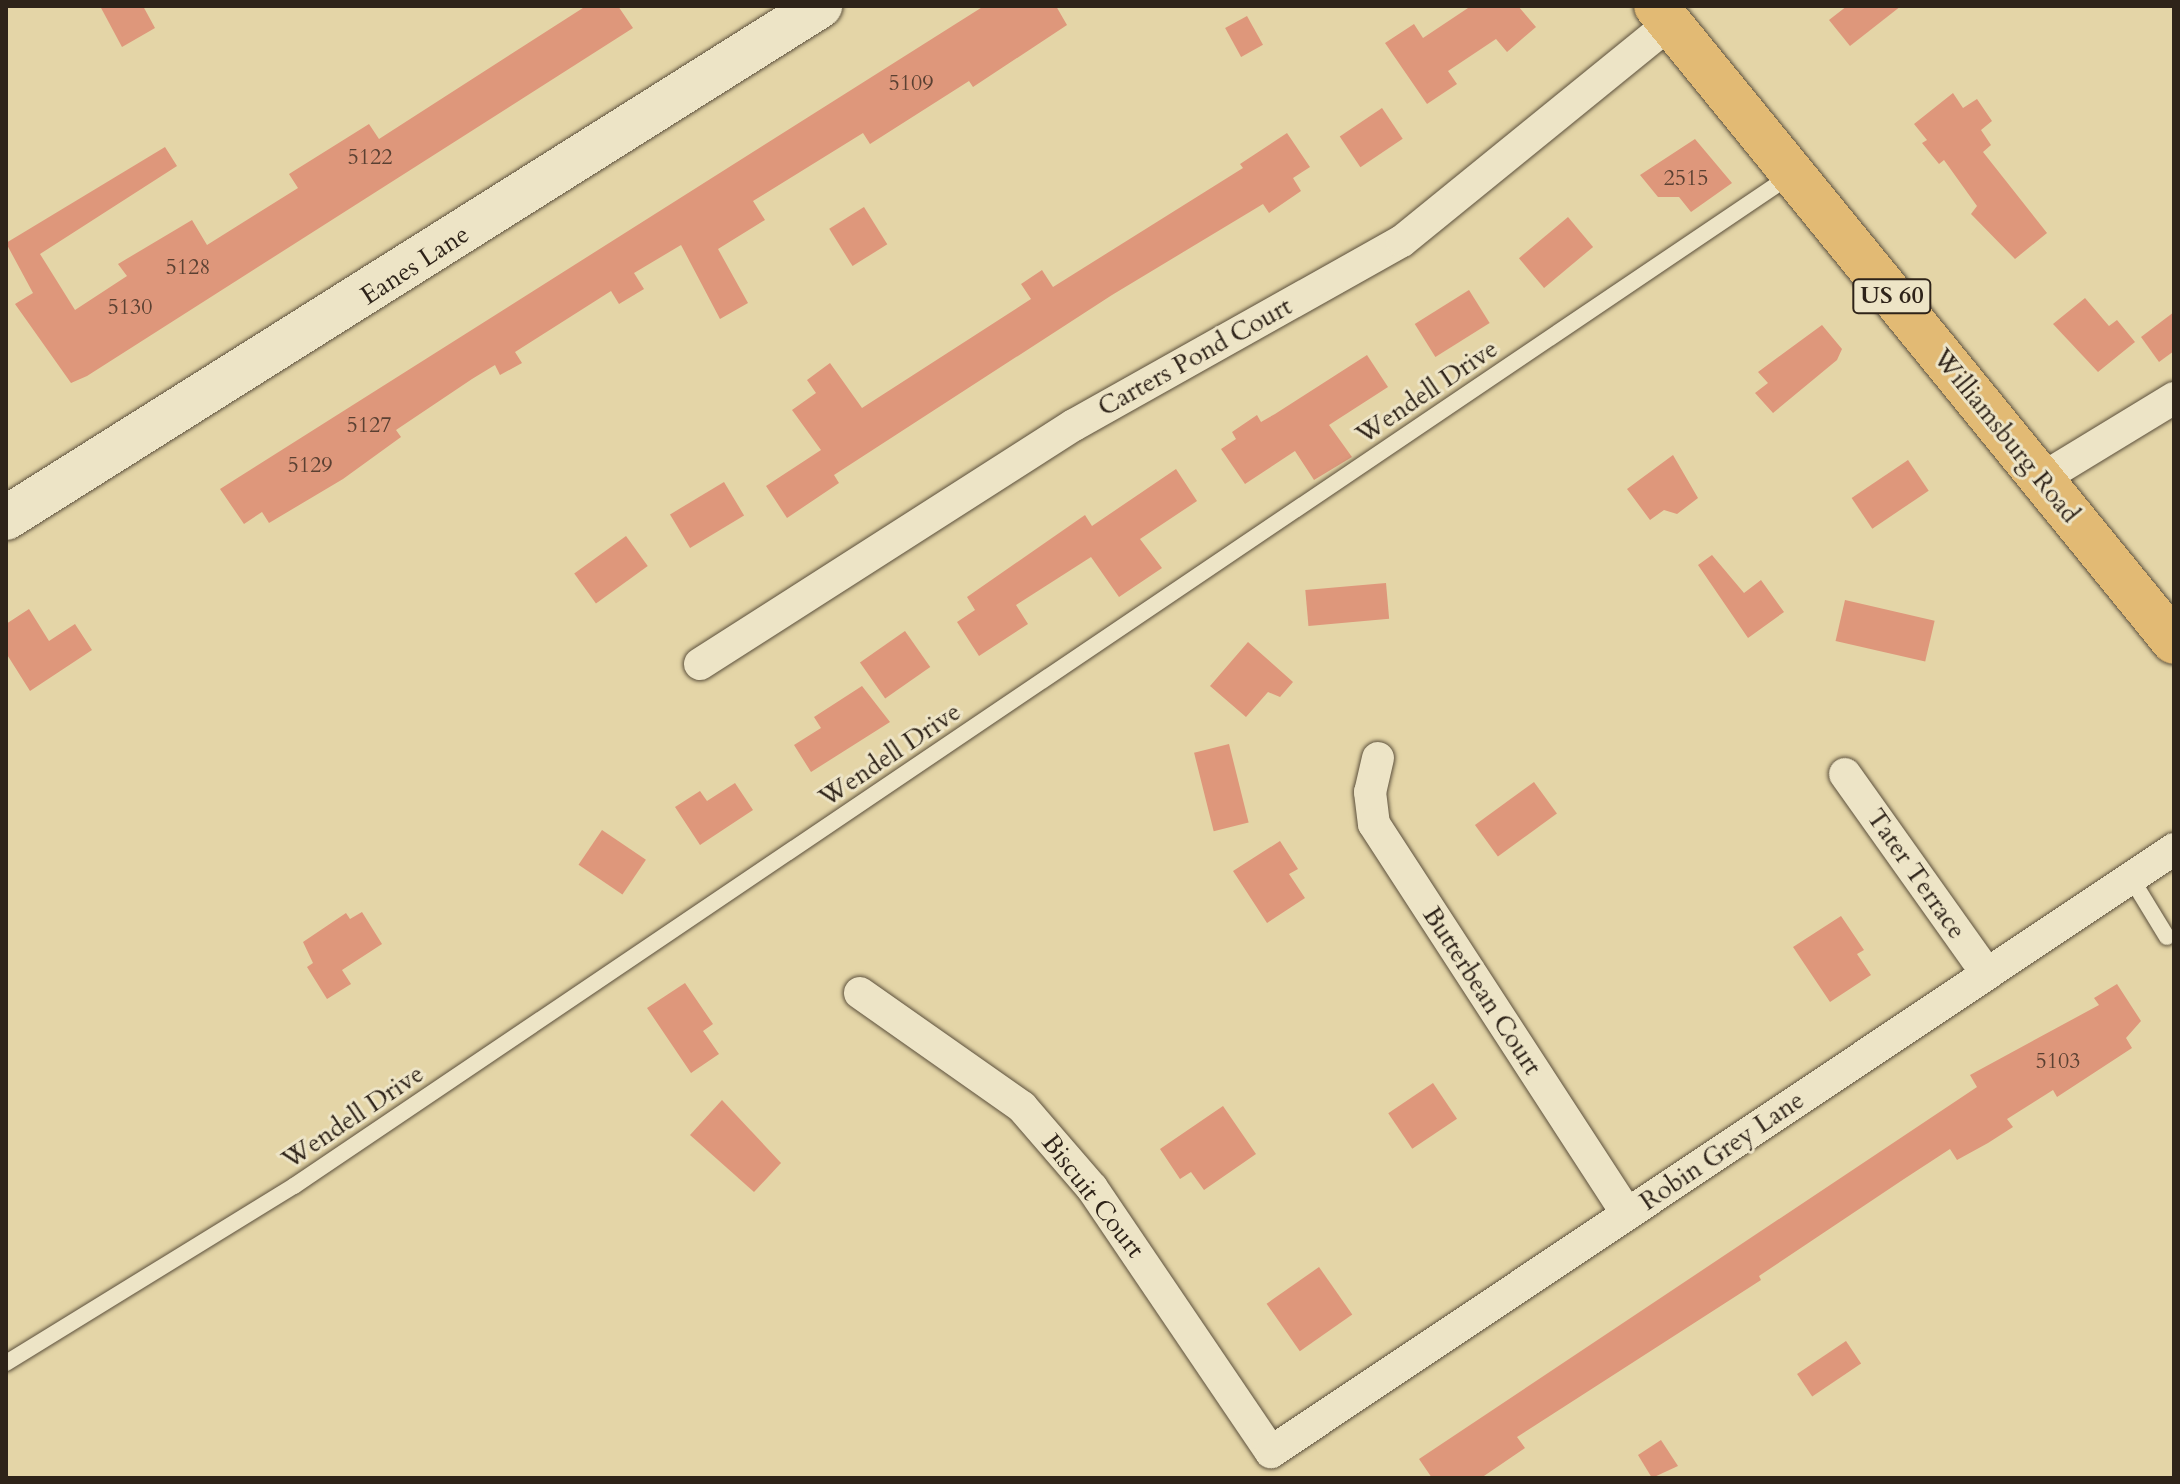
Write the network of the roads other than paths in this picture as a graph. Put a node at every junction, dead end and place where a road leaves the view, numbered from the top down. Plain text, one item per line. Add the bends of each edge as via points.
1 (820, 6) edge
2 (1663, 14) edge
3 (1793, 174) junction
4 (2174, 398) edge
5 (2041, 479) junction
6 (6, 518) edge
7 (2174, 642) edge
8 (700, 664) dead end
9 (1378, 758) dead end
10 (1845, 774) dead end
11 (2174, 849) edge
12 (2131, 878) junction
13 (2172, 939) edge
14 (1987, 974) junction
15 (860, 993) dead end
16 (1627, 1214) junction
17 (6, 1363) edge
18 (1271, 1452) joint

1 - 6 street, Eanes Lane
2 - 3 main road, Williamsburg Road / US 60
2 - 8 street, Carters Pond Court via 1402,241 1074,425
3 - 5 main road, Williamsburg Road / US 60
3 - 17 lane, Wendell Drive via 294,1186
4 - 5 street
5 - 7 main road, Williamsburg Road / US 60
9 - 16 street, Butterbean Court via 1370,792 1374,824
10 - 14 street, Tater Terrace
11 - 12 street, Robin Grey Lane
12 - 13 lane
12 - 14 street, Robin Grey Lane
14 - 16 street, Robin Grey Lane
15 - 18 street, Biscuit Court via 1022,1107 1092,1188
16 - 18 street, Robin Grey Lane

